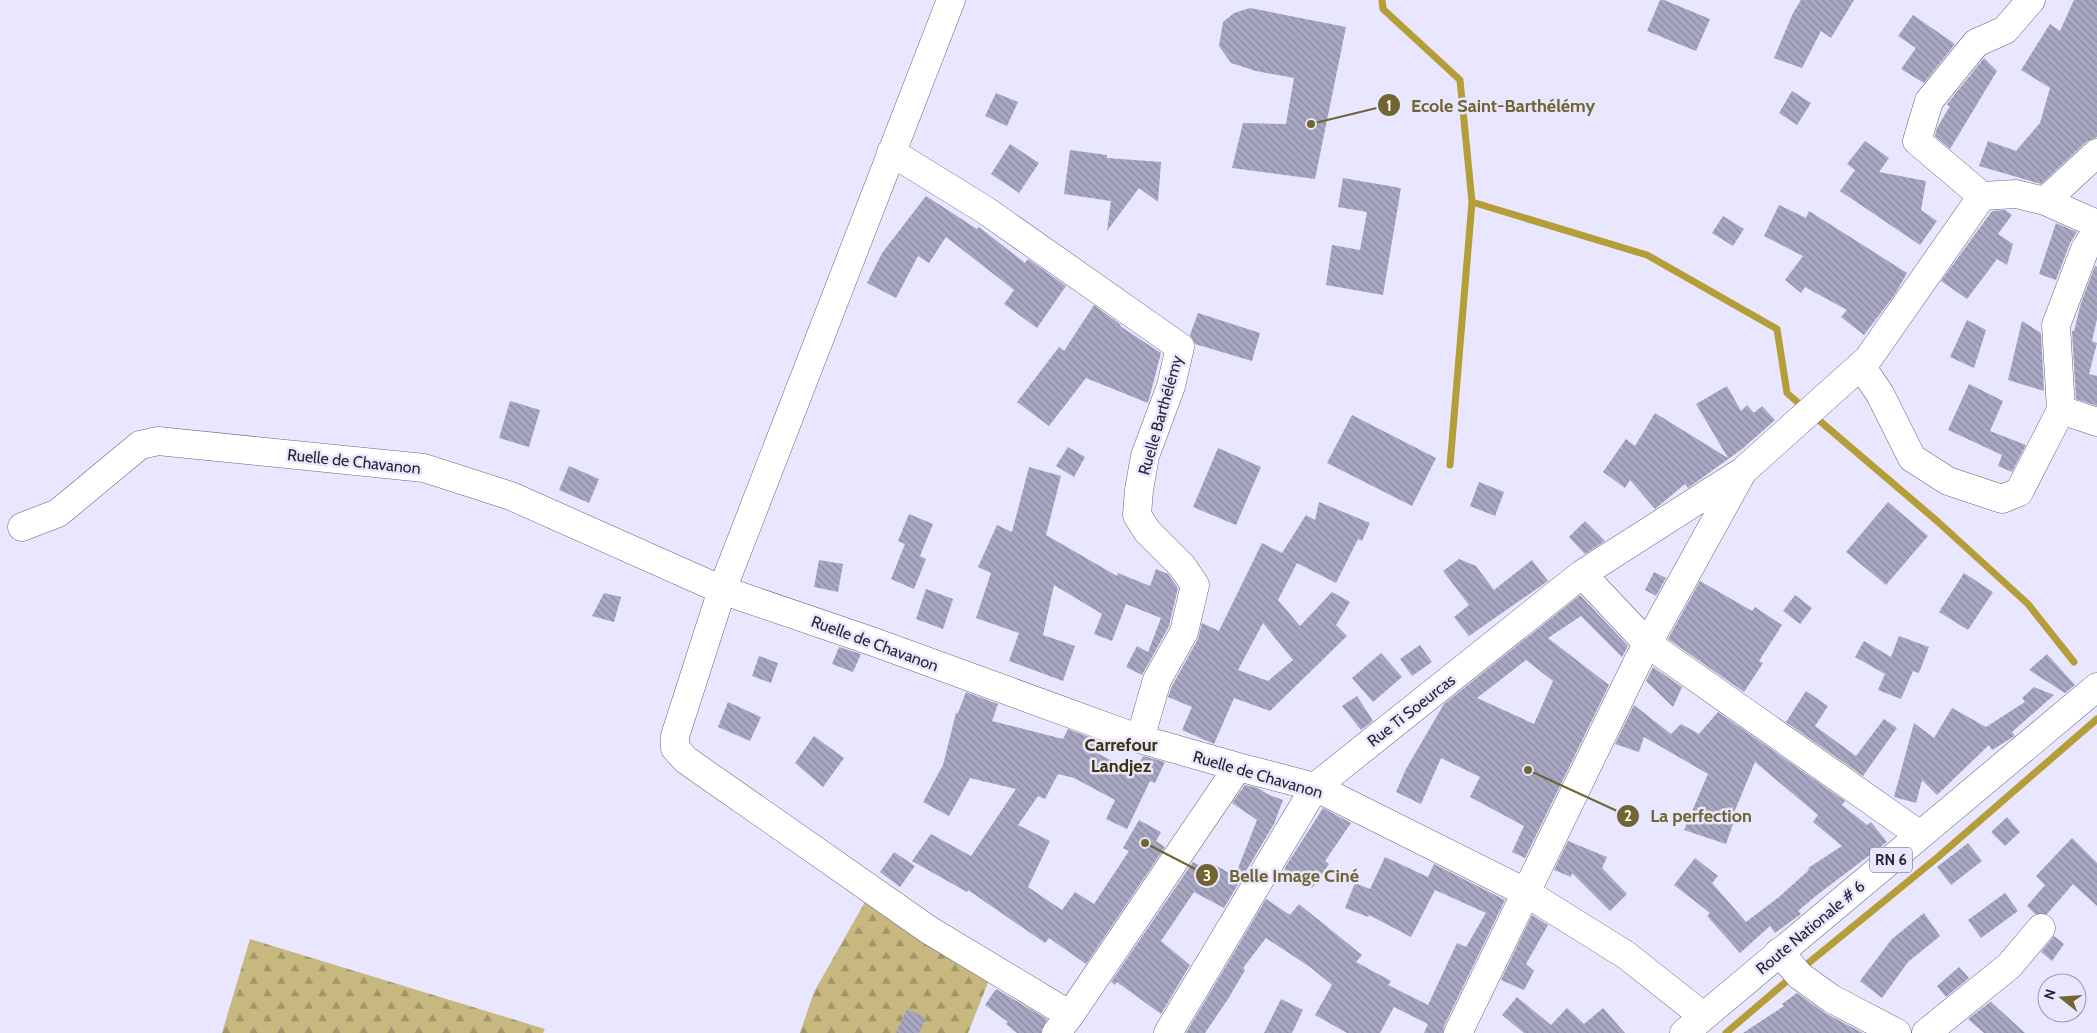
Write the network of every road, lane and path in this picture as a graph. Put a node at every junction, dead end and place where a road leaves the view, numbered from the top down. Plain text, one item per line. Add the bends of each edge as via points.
1 (951, 0) edge
2 (2031, 0) edge
3 (891, 152) junction
4 (2097, 153) edge
5 (1982, 196) junction
6 (2045, 201) junction
7 (2097, 224) edge
8 (2097, 231) edge
9 (1869, 357) junction
10 (2061, 410) junction
11 (2097, 422) edge
12 (1743, 471) junction
13 (22, 527) dead end
14 (1582, 574) junction
15 (722, 590) junction
16 (1648, 644) junction
17 (2097, 687) edge
18 (1140, 739) junction
19 (1238, 768) junction
20 (1314, 786) junction
21 (1920, 835) junction
22 (1526, 892) junction
23 (2041, 928) dead end
24 (1779, 952) junction
25 (1063, 1024) edge
26 (1694, 1024) edge
27 (1168, 1033) edge
28 (1458, 1033) edge
29 (1898, 1033) edge
30 (1926, 1033) edge

1 - 3 street
2 - 5 street via 2005,30 1976,43 1940,86 1929,101 1917,141
3 - 15 street
3 - 18 street, Ruelle Barthélémy via 985,210 1180,347 1171,386 1145,456 1137,514 1147,531 1182,566 1195,585 1184,632 1157,680
4 - 6 street
5 - 6 street via 2016,194
5 - 9 street
6 - 7 street
8 - 10 street via 2085,250 2056,324
9 - 10 street via 1880,394 1912,458 1948,481 2002,499 2019,492
9 - 12 street
10 - 11 street
12 - 14 street, Rue Ti Soeurcas
12 - 16 street
13 - 15 street, Ruelle de Chavanon via 58,513 140,445 158,442 424,468 511,496
14 - 16 street
14 - 20 street, Rue Ti Soeurcas
15 - 18 street, Ruelle de Chavanon
15 - 25 street via 675,736 675,748 686,760
16 - 21 street
16 - 22 street
17 - 21 street, Route Nationale # 6 / RN 6
18 - 19 street, Ruelle de Chavanon
19 - 20 street, Ruelle de Chavanon
19 - 25 street
20 - 22 street, Ruelle de Chavanon
20 - 27 street, Rue Ti Soeurcas
21 - 24 street, Route Nationale # 6 / RN 6
22 - 26 street, Ruelle de Chavanon via 1626,955
22 - 28 street
23 - 30 street via 2009,966
24 - 26 street, Route Nationale # 6 / RN 6
24 - 29 street via 1800,976 1832,999

